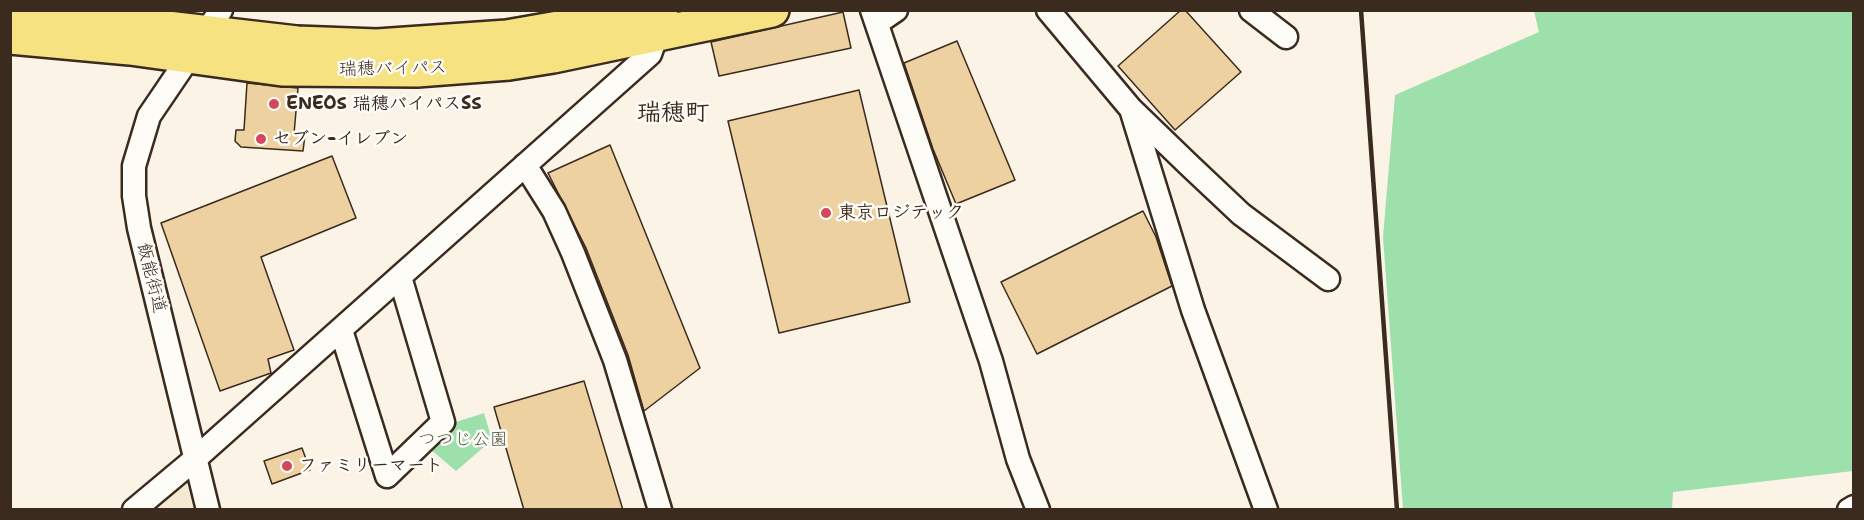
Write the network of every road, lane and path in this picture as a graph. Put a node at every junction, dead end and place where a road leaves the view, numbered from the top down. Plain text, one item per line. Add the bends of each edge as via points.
1 (11, 10) edge
2 (772, 10) edge
3 (896, 10) edge
4 (1048, 10) edge
5 (1251, 10) edge
6 (874, 17) edge
7 (661, 19) edge
8 (206, 33) edge
9 (10, 37) edge
10 (1286, 37) dead end
11 (1131, 109) junction
12 (525, 165) junction
13 (400, 277) junction
14 (1328, 279) dead end
15 (341, 330) junction
16 (195, 459) junction
17 (1854, 507) edge
18 (134, 510) edge
19 (208, 510) edge
20 (660, 510) edge
21 (1038, 510) edge
22 (1266, 510) edge
23 (1849, 510) edge

1 - 8 highway, 瑞穂バイパス
2 - 7 highway, 瑞穂バイパス
3 - 6 street
4 - 11 street
5 - 10 street
6 - 21 street
7 - 8 highway, 瑞穂バイパス via 439,44 328,45
7 - 12 street via 650,54
8 - 9 highway, 瑞穂バイパス
8 - 16 street, 飯能街道 via 149,116 134,166 139,228
11 - 14 street via 1241,214
11 - 22 street via 1193,310
12 - 13 street
12 - 20 street via 554,211 615,360
13 - 15 street
13 - 15 street via 443,422 387,476
15 - 16 street
16 - 18 street
16 - 19 street, 飯能街道
17 - 23 street

